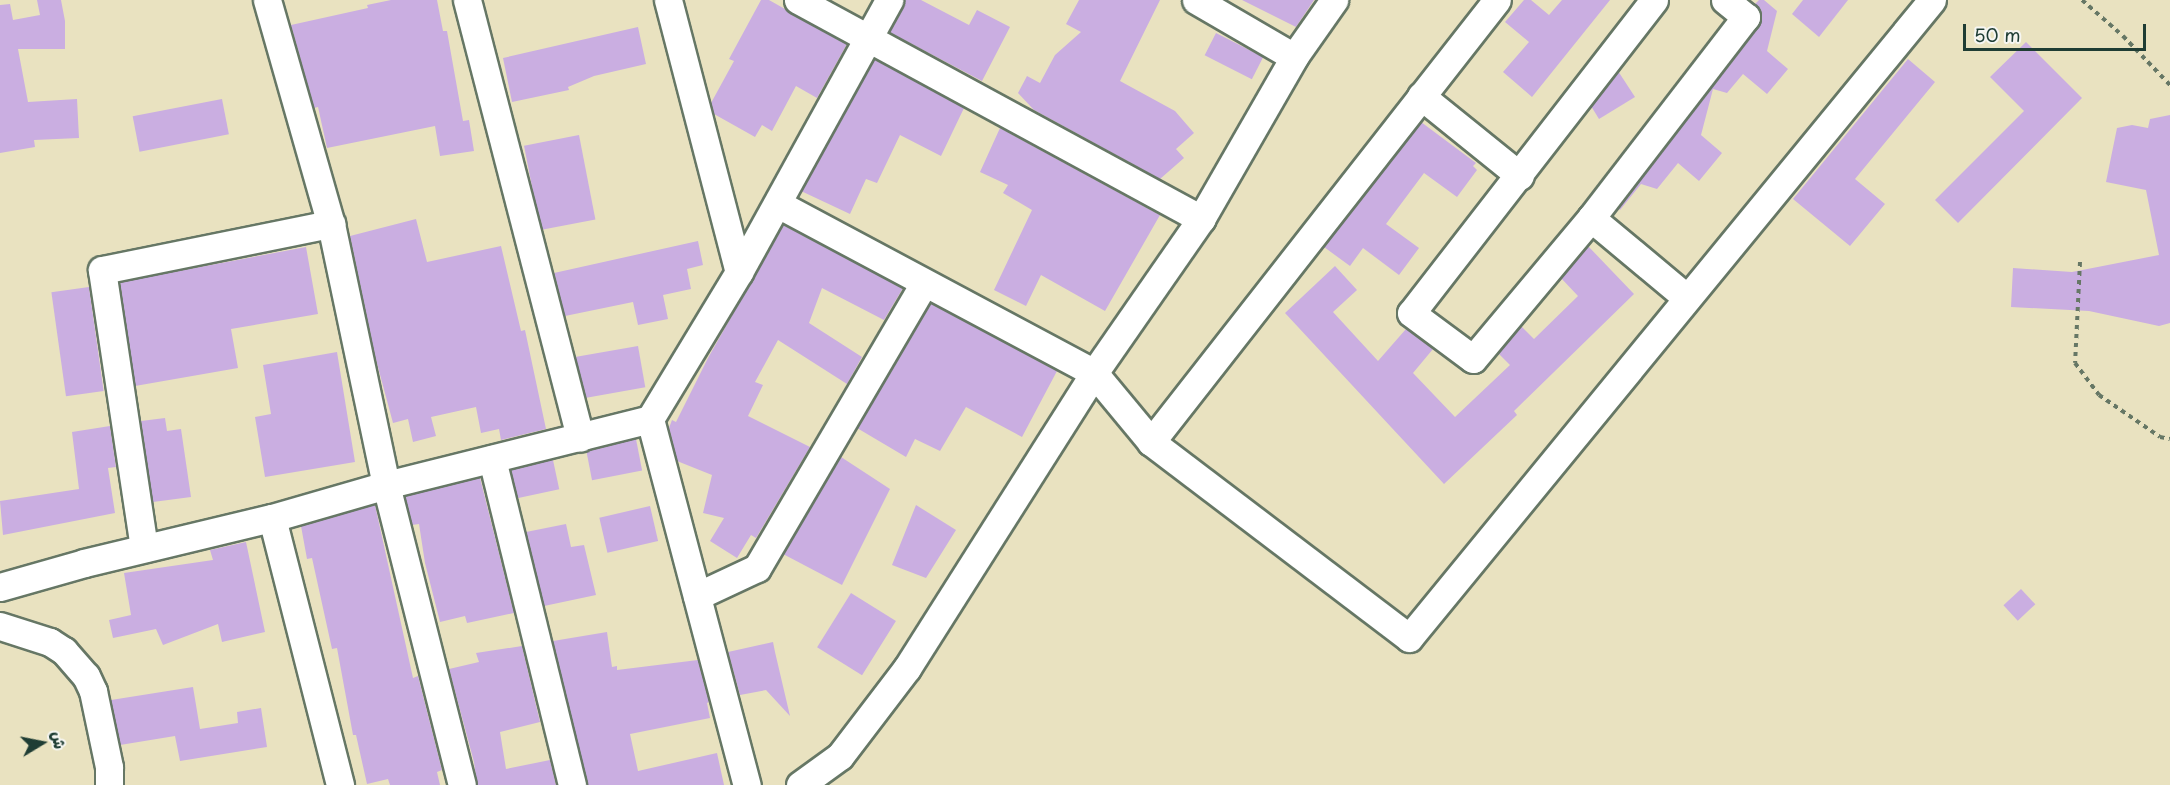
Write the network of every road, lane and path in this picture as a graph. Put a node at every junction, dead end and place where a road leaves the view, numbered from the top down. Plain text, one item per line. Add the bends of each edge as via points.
1 (267, 0) edge
2 (467, 0) edge
3 (668, 0) edge
4 (798, 0) edge
5 (889, 0) edge
6 (1196, 0) edge
7 (1334, 0) edge
8 (1497, 0) edge
9 (1654, 0) edge
10 (1725, 0) edge
11 (1932, 0) edge
12 (2082, 0) edge
13 (869, 40) junction
14 (1294, 57) junction
15 (2170, 85) edge
16 (1422, 96) junction
17 (1521, 176) junction
18 (778, 204) junction
19 (1591, 218) junction
20 (1201, 219) junction
21 (331, 224) junction
22 (2080, 262) dead end
23 (739, 272) junction
24 (924, 283) junction
25 (1687, 298) junction
26 (1094, 373) junction
27 (650, 419) junction
28 (580, 438) junction
29 (2170, 439) edge
30 (1151, 442) junction
31 (492, 459) junction
32 (386, 485) junction
33 (272, 518) junction
34 (144, 548) junction
35 (0, 587) edge
36 (697, 596) junction
37 (0, 626) edge
38 (110, 785) edge
39 (340, 785) edge
40 (462, 785) edge
41 (572, 785) edge
42 (747, 785) edge
43 (800, 785) edge

1 - 21 street
2 - 28 street
3 - 23 street
4 - 13 street
5 - 13 street
6 - 14 street
7 - 14 street
8 - 16 street
9 - 17 street
10 - 19 street via 1746,17
11 - 25 street
12 - 15 path
13 - 18 street
13 - 20 street
14 - 20 street
16 - 17 street
16 - 30 street
17 - 19 street via 1411,314 1473,359
18 - 23 street
18 - 24 street
19 - 25 street
20 - 26 street
21 - 32 street
21 - 34 street via 102,270
22 - 29 path via 2075,363 2099,395 2160,437
23 - 27 street
24 - 26 street
24 - 36 street via 757,568
25 - 30 street via 1409,638
26 - 30 street
26 - 43 street via 907,668 840,756
27 - 28 street
27 - 36 street
28 - 31 street
31 - 32 street
31 - 41 street
32 - 33 street
32 - 40 street
33 - 34 street
33 - 39 street
34 - 35 street
36 - 42 street
37 - 38 street via 50,642 64,651 86,676 93,691

